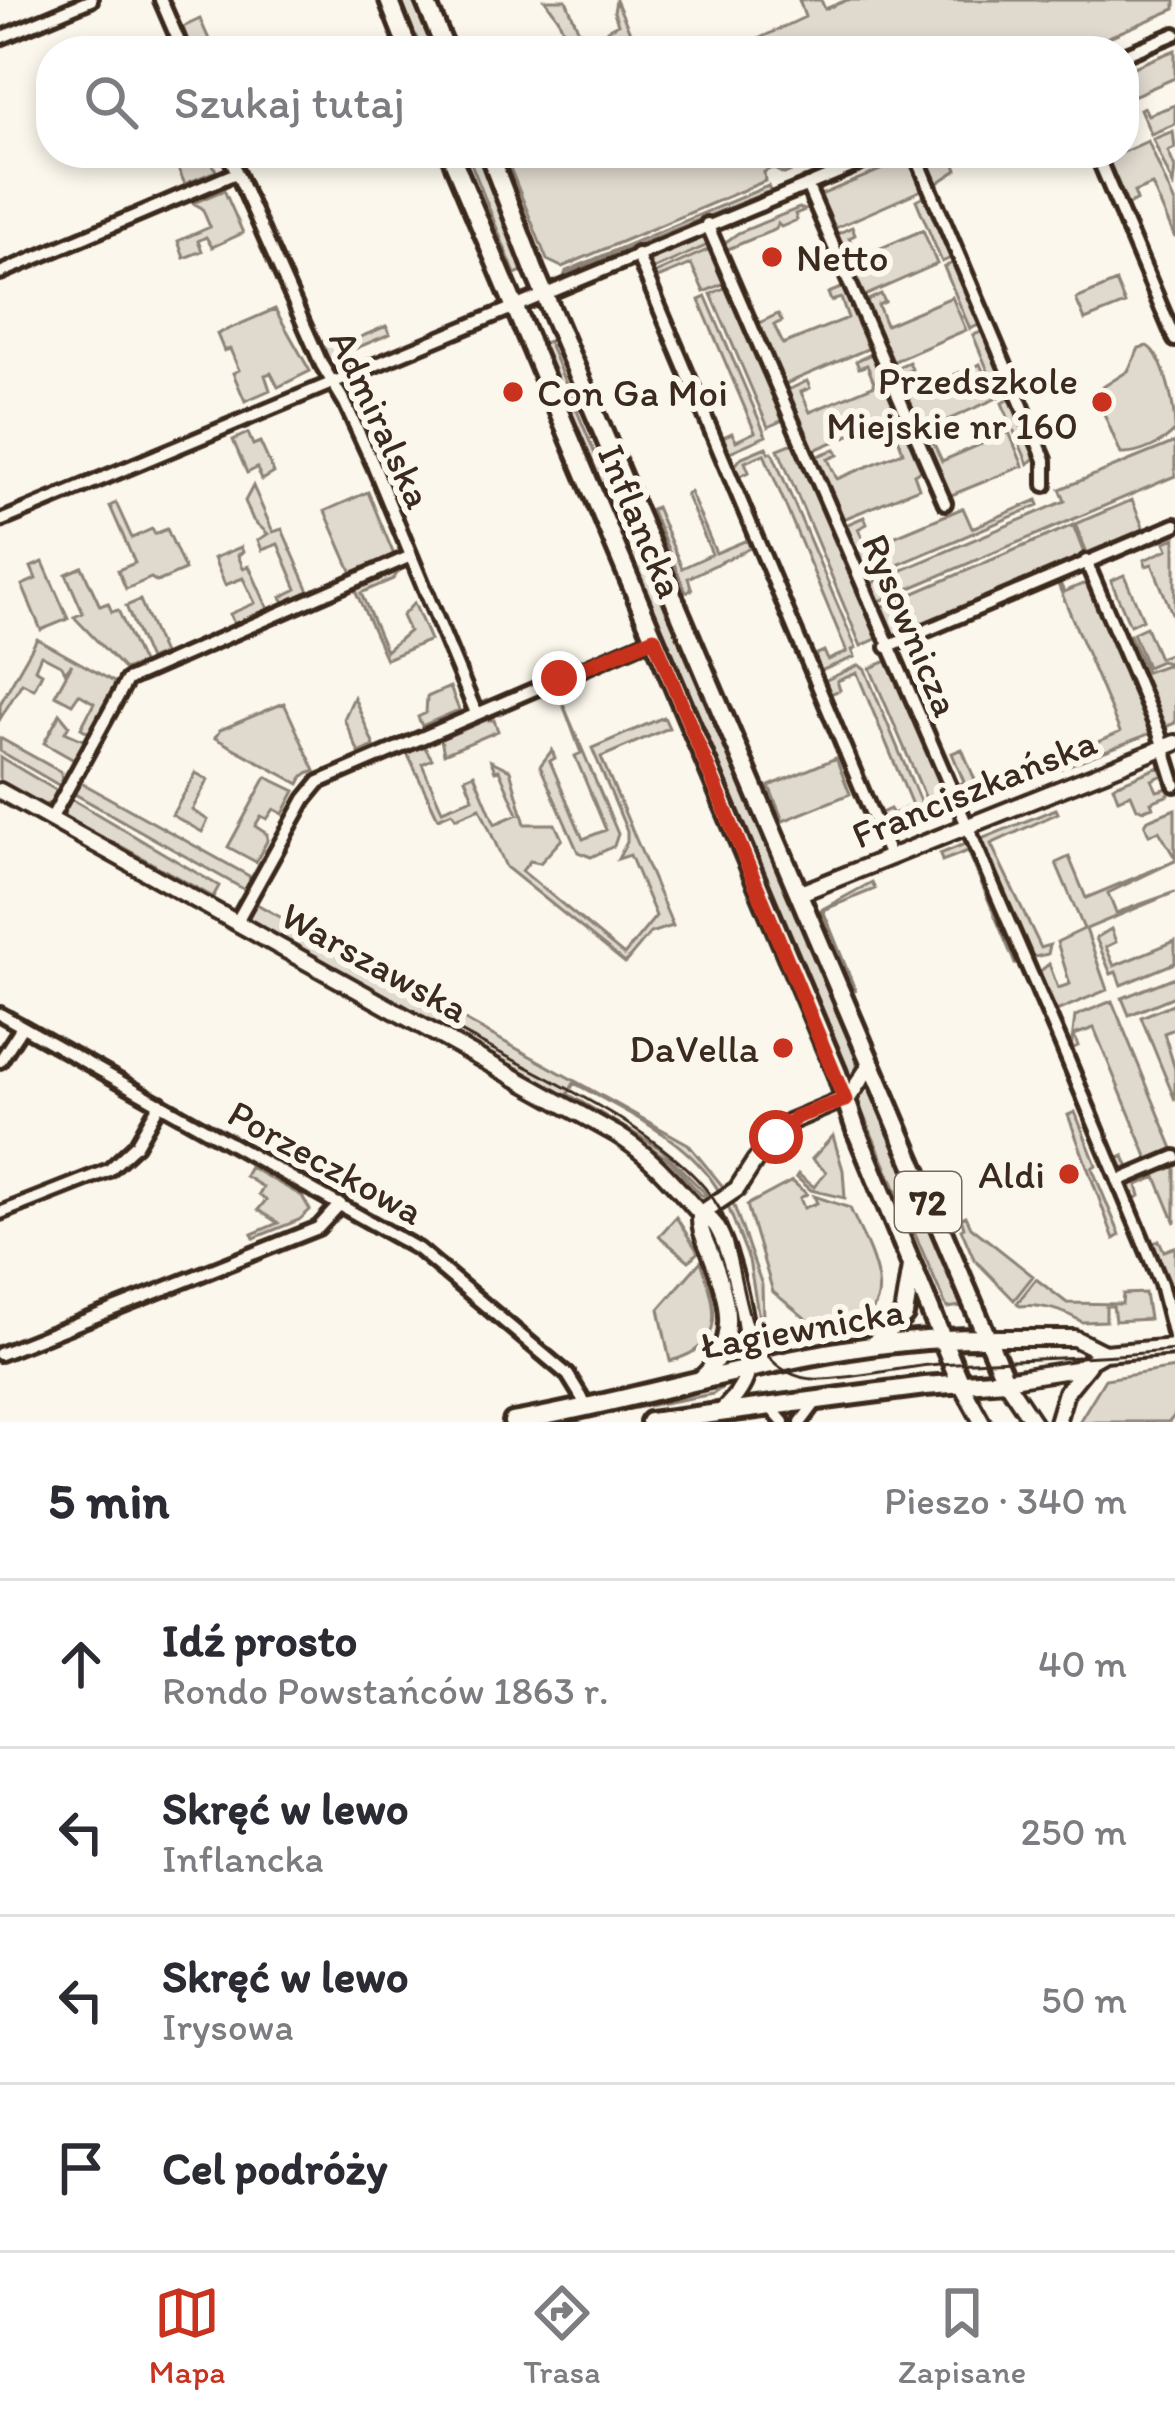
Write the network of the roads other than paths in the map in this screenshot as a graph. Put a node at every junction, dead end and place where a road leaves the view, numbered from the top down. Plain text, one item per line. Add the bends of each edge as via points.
1 (91, 0) edge
2 (160, 0) edge
3 (388, 0) edge
4 (425, 0) edge
5 (1175, 34) edge
6 (176, 36) edge
7 (403, 36) edge
8 (440, 36) edge
9 (0, 38) edge
10 (1139, 50) edge
11 (234, 168) edge
12 (456, 168) edge
13 (494, 168) edge
14 (848, 168) edge
15 (921, 168) edge
16 (1102, 168) edge
17 (236, 173) junction
18 (807, 185) junction
19 (707, 224) junction
20 (637, 254) junction
21 (0, 273) edge
22 (545, 294) junction
23 (514, 307) junction
24 (1175, 340) edge
25 (332, 381) junction
26 (1045, 485) dead end
27 (945, 503) dead end
28 (0, 521) edge
29 (1175, 525) edge
30 (411, 556) junction
31 (1086, 562) junction
32 (654, 638) junction
33 (887, 647) junction
34 (476, 713) junction
35 (1169, 746) edge
36 (1175, 785) edge
37 (0, 791) edge
38 (51, 819) junction
39 (967, 826) junction
40 (890, 857) junction
41 (798, 894) junction
42 (236, 923) junction
43 (0, 1014) edge
44 (22, 1027) junction
45 (0, 1060) edge
46 (870, 1065) junction
47 (845, 1100) junction
48 (160, 1103) junction
49 (1175, 1157) edge
50 (1118, 1180) junction
51 (340, 1204) junction
52 (0, 1213) edge
53 (700, 1214) junction
54 (912, 1266) junction
55 (942, 1338) junction
56 (985, 1338) junction
57 (1175, 1343) edge
58 (871, 1345) junction
59 (0, 1354) edge
60 (1104, 1354) junction
61 (1089, 1364) junction
62 (749, 1367) junction
63 (700, 1379) junction
64 (1004, 1380) junction
65 (960, 1382) junction
66 (816, 1402) junction
67 (587, 1406) junction
68 (770, 1407) junction
69 (721, 1412) junction
70 (513, 1422) edge
71 (650, 1422) edge
72 (783, 1422) edge
73 (802, 1422) edge
74 (982, 1422) edge
75 (1033, 1422) edge
76 (1057, 1422) edge

1 - 9 street
2 - 6 street
3 - 7 main road
4 - 8 main road
5 - 10 street
11 - 17 street, Admiralska
12 - 23 main road, Inflancka / 72
13 - 22 main road, Inflancka / 72
14 - 18 street
15 - 26 street via 1045,460
16 - 24 street
17 - 21 street
17 - 25 street, Admiralska
18 - 19 street
18 - 27 street
19 - 20 street
19 - 33 street, Rysownicza
20 - 22 street
20 - 40 street
22 - 23 street
22 - 41 main road, Inflancka / 72
23 - 25 street
23 - 32 main road, Inflancka / 72
25 - 28 street
25 - 30 street, Admiralska
29 - 31 street
30 - 34 street, Admiralska
30 - 38 street via 128,680
31 - 33 street
31 - 35 street
32 - 34 street
32 - 47 main road, Inflancka / 72
33 - 39 street, Rysownicza
34 - 42 street via 314,786
35 - 36 street
35 - 39 street, Franciszkańska
37 - 38 street, Warszawska
38 - 42 street, Warszawska
39 - 40 street, Franciszkańska
39 - 50 street, Rysownicza
40 - 41 street, Franciszkańska
41 - 46 main road, Inflancka / 72
42 - 53 street, Warszawska via 622,1138 667,1173
43 - 44 street, Porzeczkowa
44 - 45 street
44 - 48 street, Porzeczkowa
46 - 47 street
46 - 56 main road, Inflancka / 72
47 - 53 street via 789,1122 737,1189
47 - 54 main road, Inflancka / 72
48 - 51 street, Porzeczkowa
48 - 52 street via 136,1145 109,1170
49 - 50 street
50 - 57 street, Rysownicza via 1161,1284
51 - 59 street via 319,1228
51 - 67 street, Porzeczkowa via 443,1267 568,1375
53 - 62 street, Warszawska via 713,1222 733,1268
53 - 63 street, Warszawska via 728,1332
54 - 55 main road, Inflancka / 72
54 - 58 main road, 72 via 903,1318
55 - 56 main road, Łagiewnicka
55 - 58 main road, Łagiewnicka
55 - 65 main road, Inflancka
56 - 60 street, Łagiewnicka via 1074,1339
56 - 64 main road, Inflancka / 72
57 - 60 street, Łagiewnicka
58 - 62 main road, Łagiewnicka
60 - 61 street, Łagiewnicka
61 - 64 street, Łagiewnicka
61 - 76 street via 1066,1392
62 - 63 main road, Łagiewnicka
62 - 69 street
63 - 67 main road, Łagiewnicka
64 - 65 main road, Łagiewnicka
64 - 75 street
65 - 66 main road, Łagiewnicka
65 - 74 street
66 - 68 main road, Łagiewnicka
66 - 73 street
67 - 70 main road, Łagiewnicka
68 - 69 main road, Łagiewnicka
68 - 72 street
69 - 71 main road, Łagiewnicka

